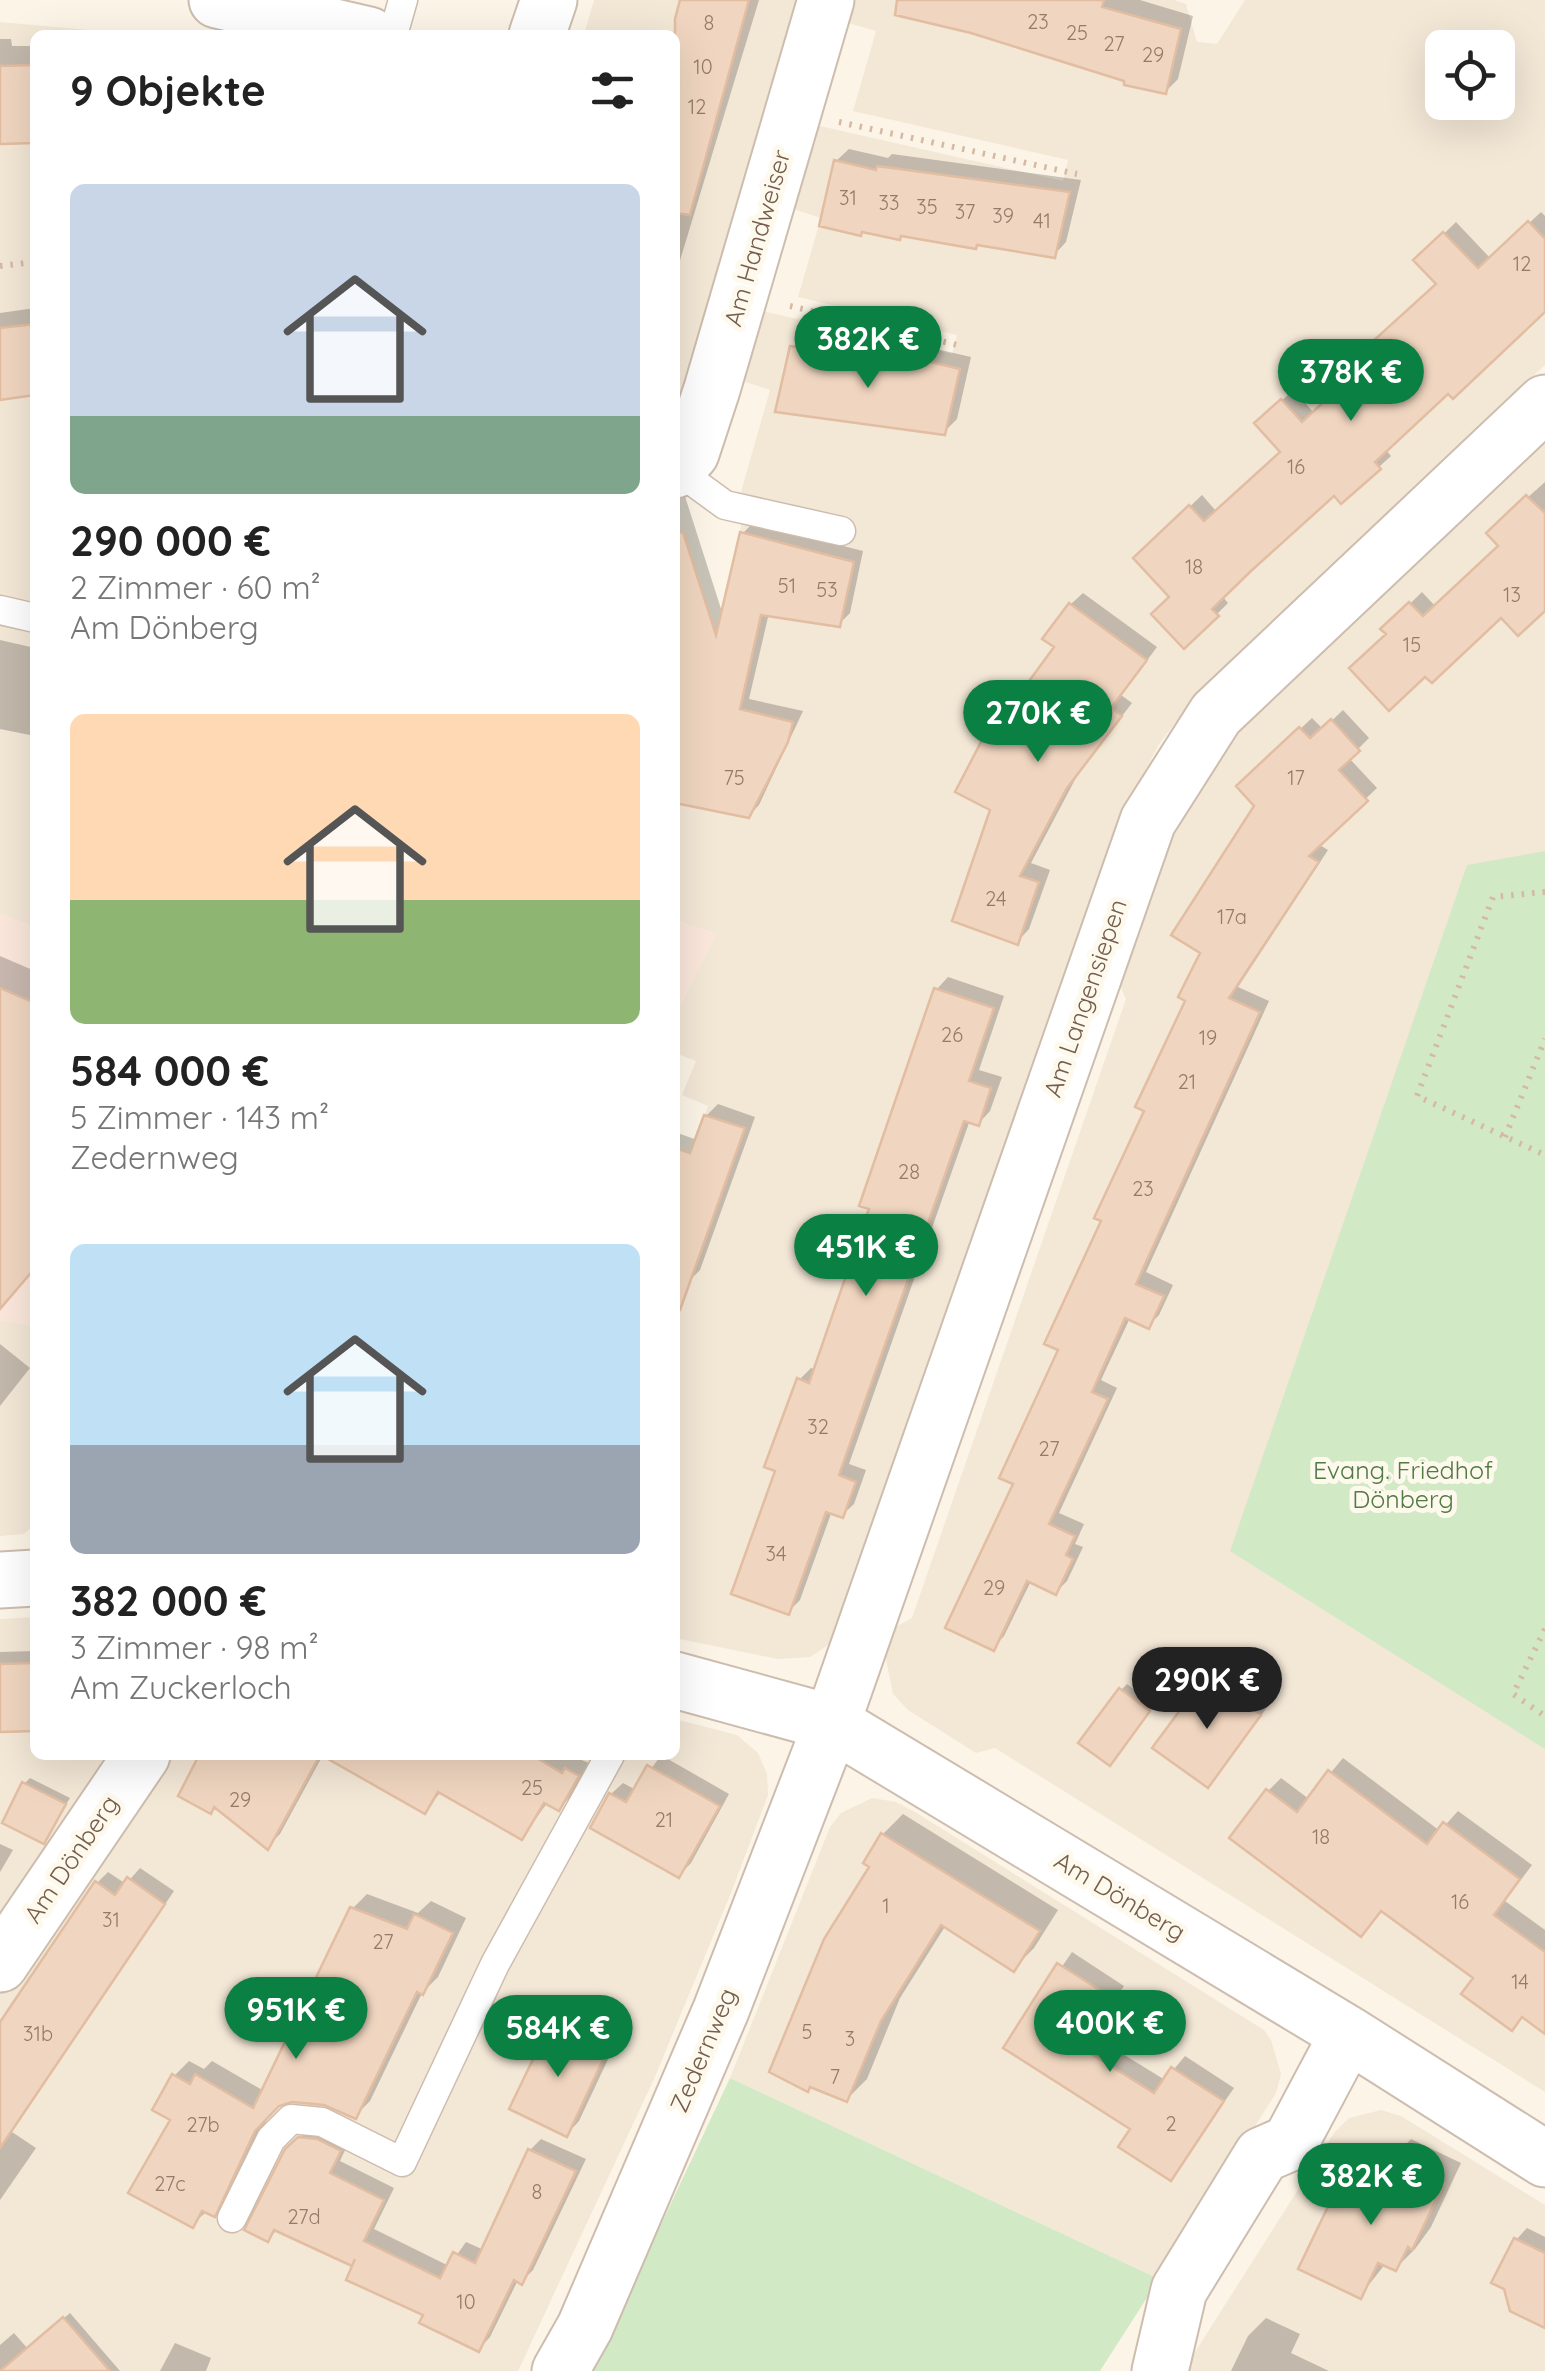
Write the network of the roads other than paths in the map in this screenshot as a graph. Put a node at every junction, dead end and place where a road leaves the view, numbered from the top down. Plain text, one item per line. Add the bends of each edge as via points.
1 (217, 0) edge
2 (403, 0) edge
3 (549, 0) edge
4 (826, 0) edge
5 (347, 30) edge
6 (394, 30) edge
7 (539, 30) edge
8 (1545, 403) edge
9 (680, 465) edge
10 (680, 473) edge
11 (842, 531) dead end
12 (0, 610) edge
13 (30, 617) edge
14 (30, 1578) edge
15 (0, 1580) edge
16 (680, 1681) edge
17 (832, 1723) junction
18 (139, 1760) edge
19 (607, 1760) edge
20 (0, 1964) edge
21 (1348, 2034) junction
22 (1545, 2159) edge
23 (232, 2218) dead end
24 (560, 2371) edge
25 (1160, 2371) edge

1 - 5 street
2 - 6 lane
3 - 7 street
4 - 9 street, Am Handweiser via 691,453
8 - 17 street, Am Langensiepen via 1216,714 1148,821
10 - 11 lane, Am Handweiser via 725,506
12 - 13 lane
14 - 15 street
16 - 17 street, Am Dönberg
17 - 21 street, Am Dönberg
17 - 24 street, Zedernweg via 722,2010
18 - 20 street, Am Dönberg
19 - 23 lane via 495,1964 402,2162 322,2122 291,2119 271,2139
21 - 22 street, Am Dönberg
21 - 25 street via 1290,2143 1262,2155 1180,2290

